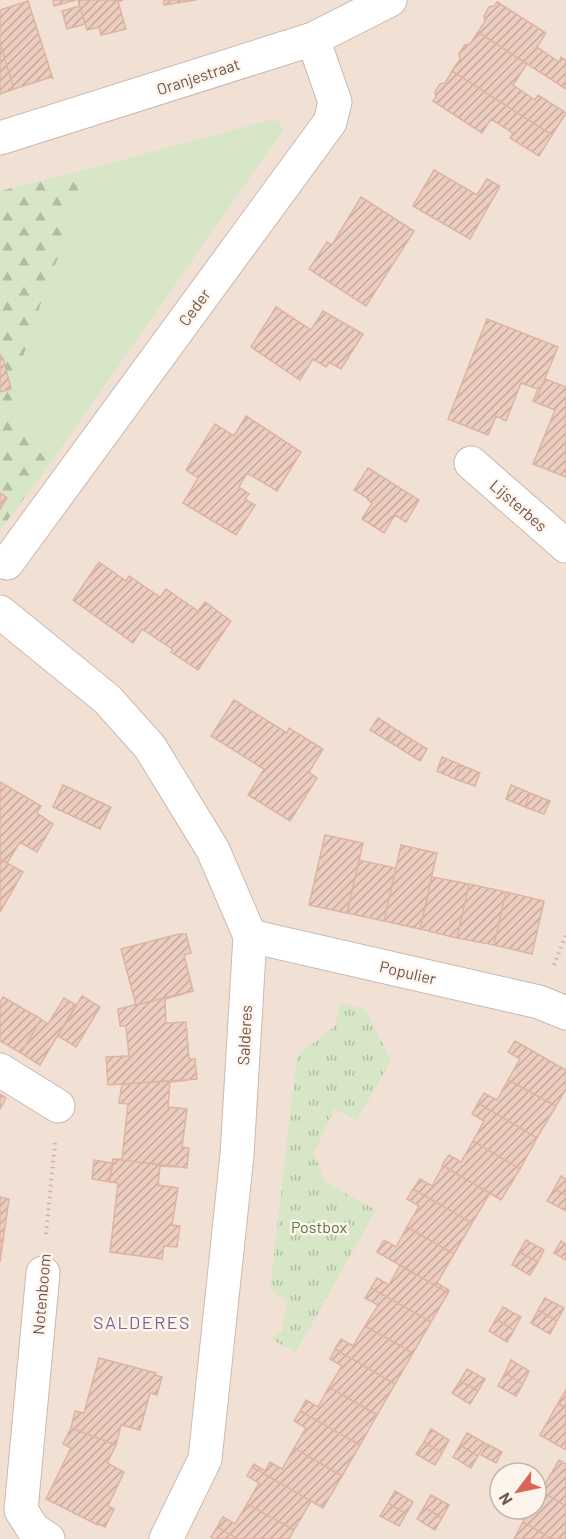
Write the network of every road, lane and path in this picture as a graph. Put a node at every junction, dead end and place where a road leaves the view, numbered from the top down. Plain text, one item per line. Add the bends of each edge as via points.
1 (390, 0) edge
2 (313, 39) junction
3 (0, 138) edge
4 (471, 463) dead end
5 (566, 546) edge
6 (7, 563) dead end
7 (0, 612) edge
8 (250, 936) junction
9 (566, 1013) edge
10 (0, 1070) edge
11 (58, 1106) joint
12 (42, 1273) joint
13 (48, 1539) edge
14 (166, 1539) edge

1 - 2 street, Oranjestraat
2 - 3 street, Oranjestraat
2 - 6 street, Ceder via 335,102 330,122
4 - 5 street, Lijsterbes
7 - 8 street, Salderes via 108,699 150,747 213,850
8 - 9 street, Populier via 539,1002
8 - 14 street, Salderes via 237,1155 205,1459
10 - 11 street
11 - 12 path, Notenboom
12 - 13 street, Notenboom via 21,1510 33,1529

